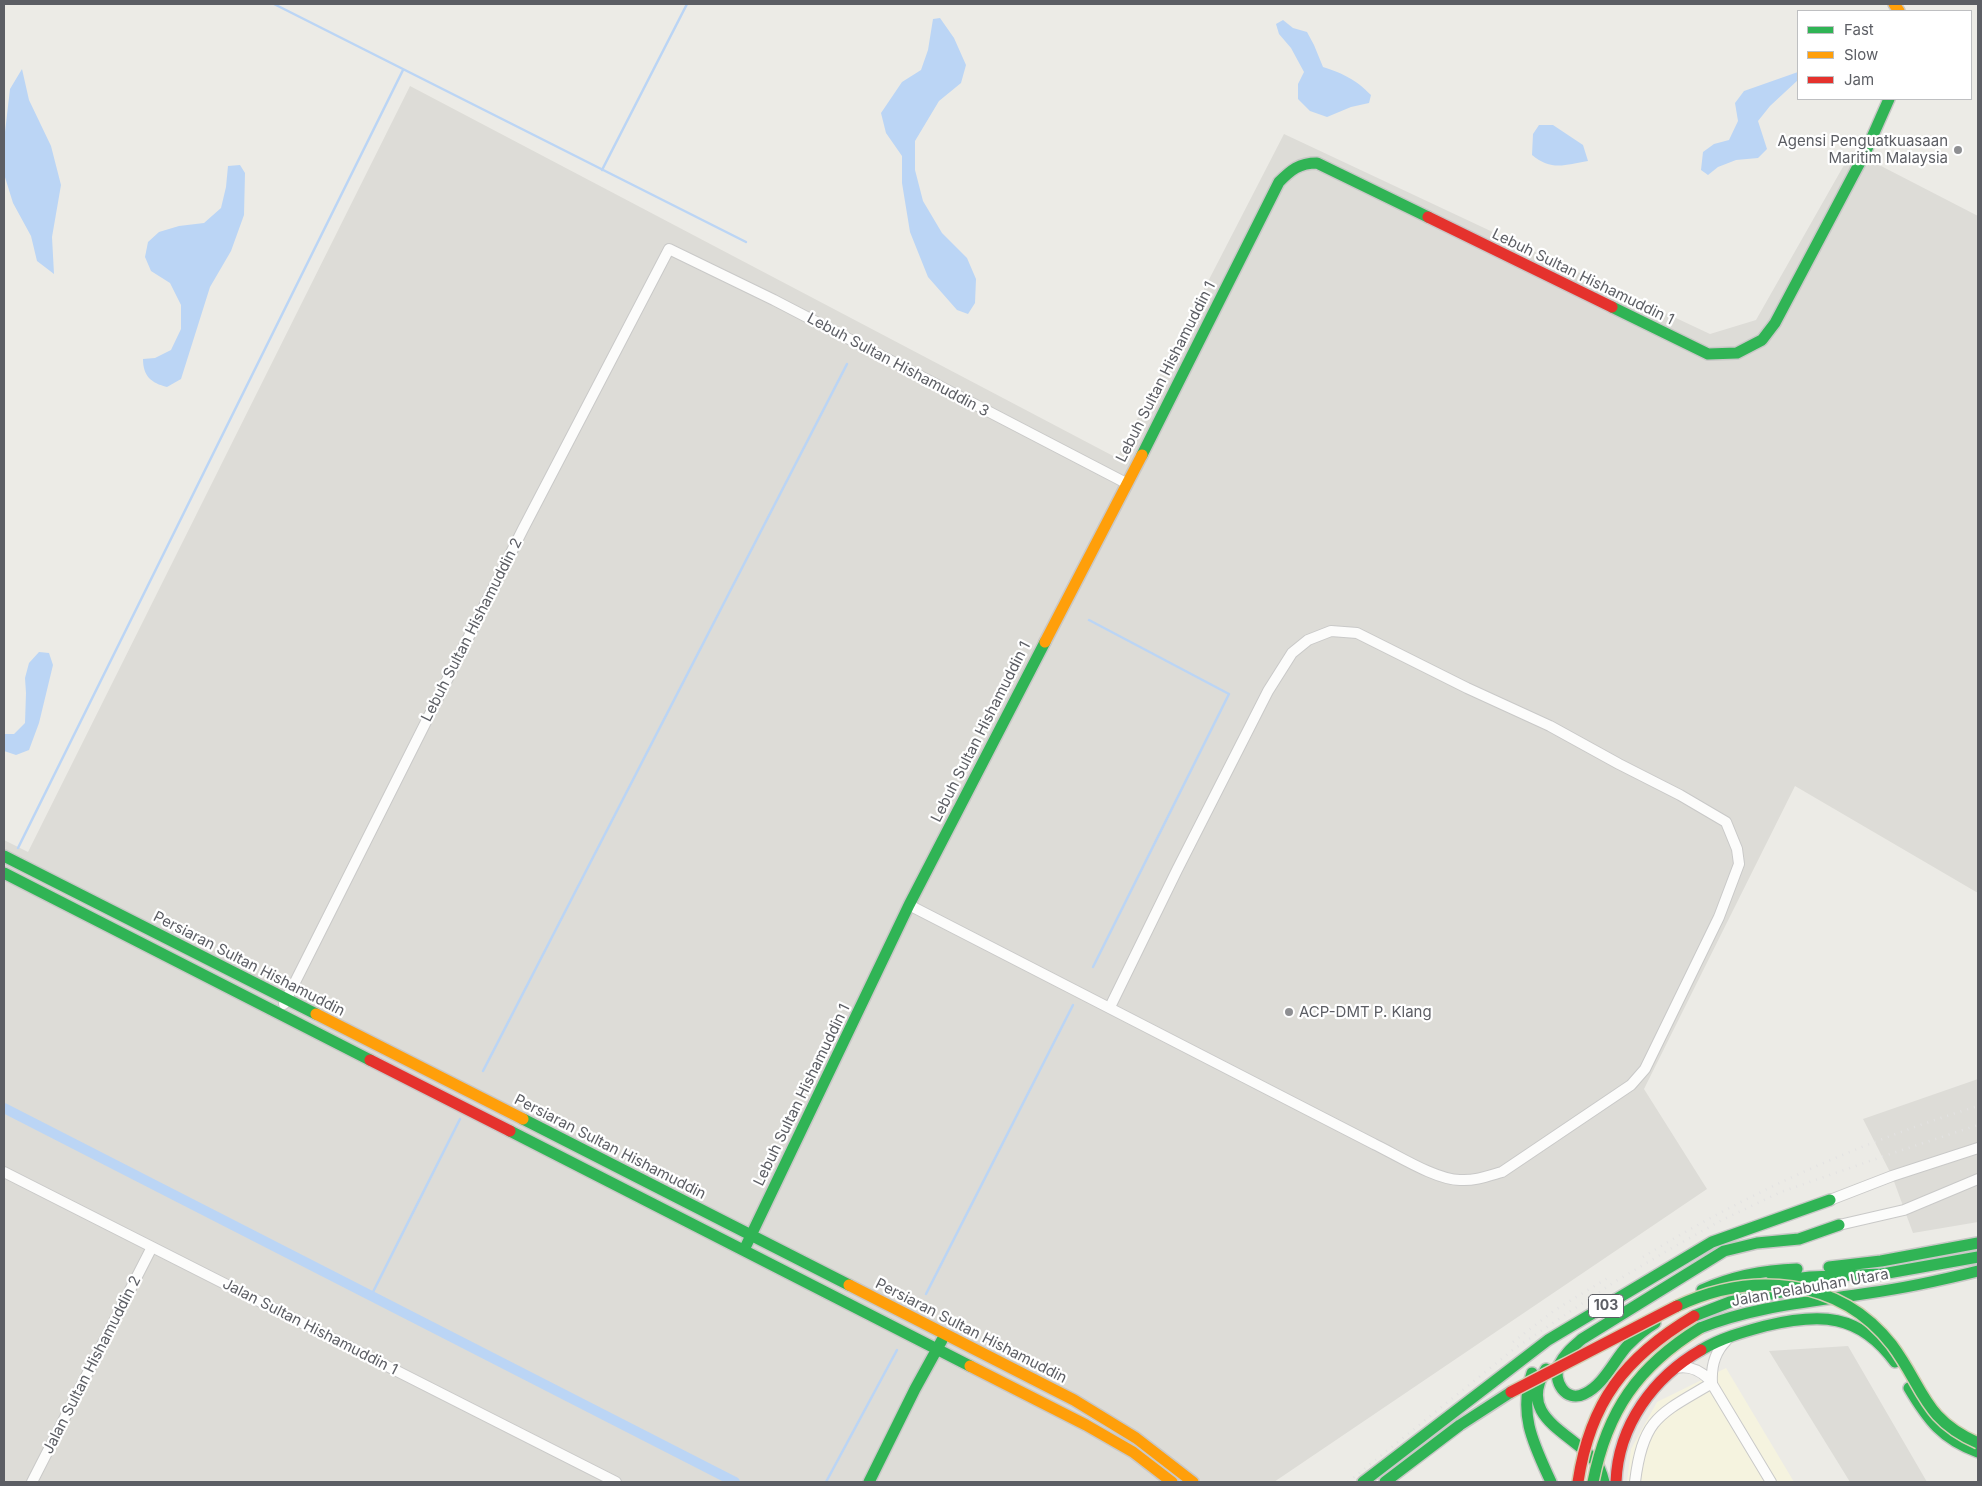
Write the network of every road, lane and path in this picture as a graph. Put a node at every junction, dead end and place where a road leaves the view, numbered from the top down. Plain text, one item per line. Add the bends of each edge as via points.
1 (1889, 100) edge
2 (669, 249) joint
3 (1126, 483) junction
4 (4, 856) edge
5 (4, 873) edge
6 (909, 905) junction
7 (287, 1000) junction
8 (1110, 1007) junction
9 (279, 1013) junction
10 (1978, 1148) edge
11 (4, 1172) edge
12 (1978, 1178) edge
13 (1830, 1200) joint
14 (1839, 1225) joint
15 (751, 1236) junction
16 (1978, 1243) edge
17 (152, 1248) junction
18 (744, 1250) junction
19 (1978, 1257) edge
20 (1978, 1271) edge
21 (1882, 1274) junction
22 (1978, 1278) edge
23 (1942, 1280) junction
24 (1869, 1293) junction
25 (1668, 1310) junction
26 (1577, 1324) junction
27 (1742, 1332) junction
28 (946, 1334) junction
29 (1588, 1334) junction
30 (938, 1348) junction
31 (1666, 1374) junction
32 (1712, 1383) junction
33 (1978, 1443) edge
34 (1978, 1452) edge
35 (32, 1482) edge
36 (616, 1482) edge
37 (869, 1482) edge
38 (1172, 1482) edge
39 (1193, 1482) edge
40 (1363, 1482) edge
41 (1385, 1482) edge
42 (1551, 1482) edge
43 (1578, 1482) edge
44 (1593, 1482) edge
45 (1604, 1482) edge
46 (1616, 1482) edge
47 (1635, 1482) edge
48 (1771, 1482) edge

1 - 3 street, Lebuh Sultan Hishamuddin 1 via 1866,151 1770,330 1762,340 1737,353 1708,354 1316,163 1303,162 1279,182
2 - 3 street, Lebuh Sultan Hishamuddin 3
2 - 7 street, Lebuh Sultan Hishamuddin 2 via 523,529
3 - 6 street, Lebuh Sultan Hishamuddin 1
4 - 7 street, Persiaran Sultan Hishamuddin
5 - 9 street, Persiaran Sultan Hishamuddin
6 - 8 street
6 - 15 street, Lebuh Sultan Hishamuddin 1
7 - 9 street, Lebuh Sultan Hishamuddin 2
7 - 15 street, Persiaran Sultan Hishamuddin
8 - 8 street via 1442,1177 1479,1179 1502,1172 1631,1085 1645,1069 1719,917 1739,864 1737,849 1726,822 1680,794 1550,726 1357,633 1331,631 1308,640 1292,653 1268,691
9 - 18 street, Persiaran Sultan Hishamuddin
10 - 13 street
11 - 17 street, Jalan Sultan Hishamuddin 1
12 - 14 street via 1904,1210
13 - 26 street, 103 via 1719,1239
14 - 29 street via 1799,1239 1757,1243 1724,1251
15 - 18 street, Lebuh Sultan Hishamuddin 1
15 - 28 street, Persiaran Sultan Hishamuddin
16 - 25 street, bridge via 1881,1261 1743,1274 1711,1286
17 - 35 street, Jalan Sultan Hishamuddin 2
17 - 36 street, Jalan Sultan Hishamuddin 1
18 - 30 street, Persiaran Sultan Hishamuddin
19 - 21 street
20 - 23 street
21 - 29 street via 1777,1281 1674,1312 1630,1343 1590,1392 1572,1396 1559,1385 1558,1370 1570,1349
21 - 43 street, bridge via 1730,1302 1680,1324 1644,1350 1615,1383 1589,1432
22 - 23 street
23 - 24 street, Jalan Pelabuhan Utara
24 - 27 street via 1774,1318
24 - 44 street, Jalan Pelabuhan Utara, bridge via 1750,1311 1685,1336 1660,1354 1627,1391 1603,1437
25 - 33 street, bridge via 1718,1290 1751,1284 1790,1286 1832,1299 1862,1316 1888,1341 1938,1419 1957,1434
25 - 41 street, bridge via 1511,1392 1460,1425
26 - 40 street, 103 via 1526,1356
26 - 42 street via 1552,1344 1542,1357 1526,1391 1529,1427
27 - 31 street via 1690,1355
27 - 32 street via 1724,1343 1717,1353 1712,1366
27 - 34 street via 1813,1318 1857,1328 1890,1354 1930,1422 1955,1444
28 - 30 street
28 - 39 street, Persiaran Sultan Hishamuddin via 1095,1412 1137,1438
29 - 45 street via 1548,1367 1539,1381 1538,1401 1548,1423 1592,1459
30 - 37 street
30 - 38 street, Persiaran Sultan Hishamuddin via 1086,1425 1133,1452
31 - 32 street via 1678,1367 1688,1367
31 - 46 street via 1633,1418 1618,1460
32 - 47 street via 1663,1412 1654,1421 1647,1432
32 - 48 street

